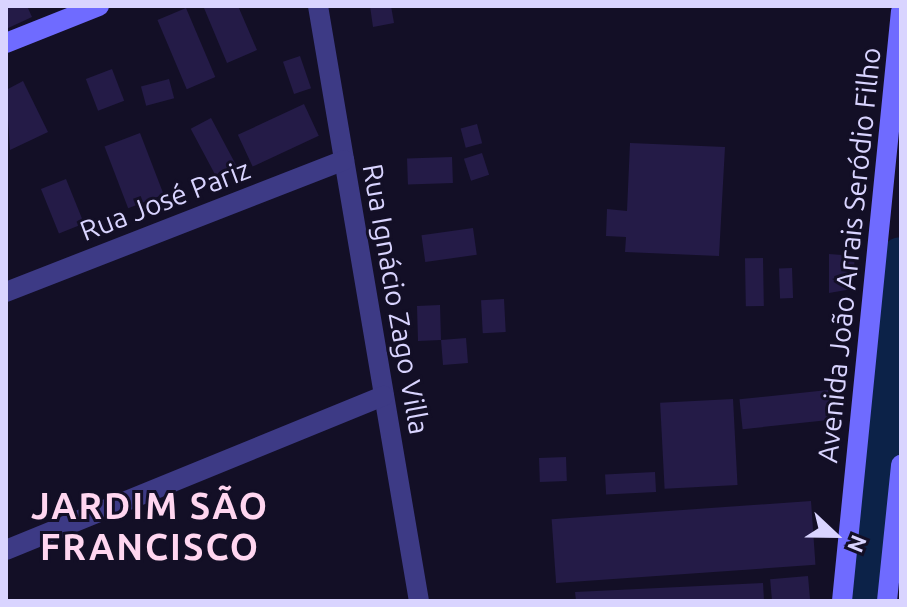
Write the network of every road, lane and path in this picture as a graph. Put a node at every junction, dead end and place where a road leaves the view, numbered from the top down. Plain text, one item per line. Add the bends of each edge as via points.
1 (99, 6) edge
2 (318, 6) edge
3 (901, 11) edge
4 (6, 43) edge
5 (344, 160) junction
6 (6, 292) edge
7 (384, 396) junction
8 (901, 465) edge
9 (6, 550) edge
10 (419, 601) edge
11 (842, 601) edge
12 (887, 601) edge

1 - 4 main road
2 - 5 street, Rua Ignácio Zago Villa
3 - 11 main road, Avenida João Arrais Seródio Filho
5 - 6 street, Rua José Pariz
5 - 7 street, Rua Ignácio Zago Villa
7 - 9 street
7 - 10 street, Rua Ignácio Zago Villa
8 - 12 main road

